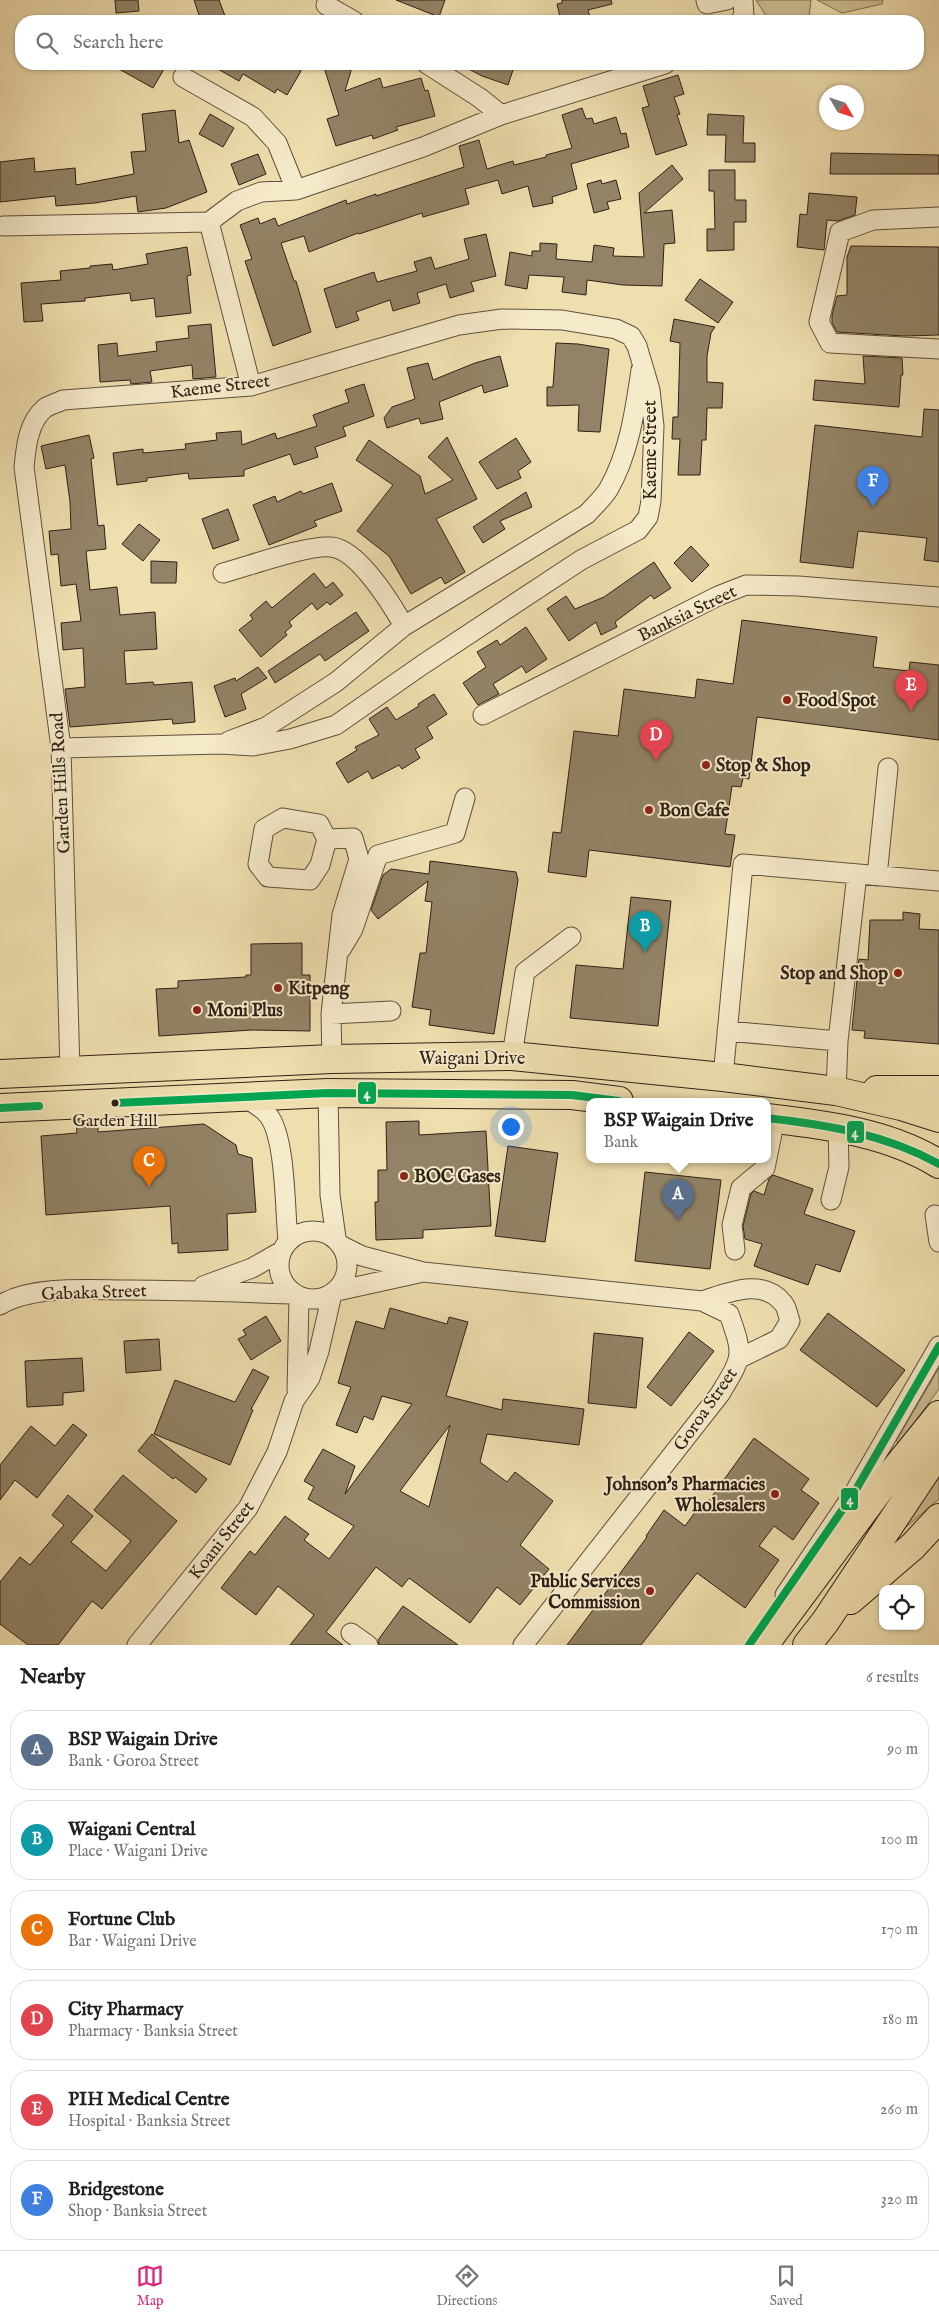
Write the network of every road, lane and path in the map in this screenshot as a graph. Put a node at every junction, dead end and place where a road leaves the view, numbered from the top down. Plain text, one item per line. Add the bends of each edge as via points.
1 (706, 0) edge
2 (727, 0) edge
3 (744, 0) edge
4 (326, 5) dead end
5 (344, 15) edge
6 (744, 15) edge
7 (436, 70) edge
8 (646, 70) edge
9 (184, 77) dead end
10 (501, 115) junction
11 (296, 190) junction
12 (939, 217) edge
13 (209, 222) junction
14 (3, 226) dead end
15 (939, 349) edge
16 (642, 367) junction
17 (251, 386) junction
18 (24, 467) joint
19 (223, 573) dead end
20 (939, 598) edge
21 (404, 626) junction
22 (483, 715) dead end
23 (221, 744) junction
24 (61, 748) junction
25 (888, 768) dead end
26 (465, 798) dead end
27 (327, 839) dead end
28 (857, 874) junction
29 (877, 876) junction
30 (939, 881) edge
31 (571, 937) dead end
32 (336, 956) junction
33 (390, 1012) dead end
34 (331, 1014) junction
35 (727, 1031) junction
36 (838, 1041) junction
37 (512, 1056) junction
38 (332, 1059) junction
39 (178, 1065) junction
40 (70, 1070) junction
41 (0, 1074) edge
42 (723, 1077) junction
43 (939, 1090) edge
44 (836, 1091) junction
45 (328, 1094) junction
46 (243, 1097) junction
47 (596, 1098) edge
48 (0, 1108) edge
49 (939, 1118) edge
50 (771, 1119) edge
51 (838, 1128) junction
52 (766, 1163) edge
53 (939, 1164) edge
54 (831, 1200) dead end
55 (935, 1215) dead end
56 (339, 1242) junction
57 (939, 1242) edge
58 (285, 1246) junction
59 (735, 1250) dead end
60 (423, 1272) junction
61 (190, 1290) junction
62 (334, 1292) junction
63 (296, 1295) junction
64 (702, 1301) junction
65 (0, 1305) edge
66 (939, 1346) edge
67 (740, 1358) junction
68 (297, 1396) junction
69 (939, 1416) edge
70 (939, 1451) edge
71 (939, 1518) edge
72 (775, 1610) joint
73 (825, 1622) junction
74 (351, 1633) dead end
75 (758, 1644) edge
76 (137, 1645) edge
77 (368, 1645) edge
78 (523, 1645) edge
79 (807, 1645) edge

1 - 2 street via 707,4
3 - 6 street
4 - 5 street
7 - 10 street
8 - 10 street
9 - 11 street via 253,117 277,143
10 - 11 street via 423,147
11 - 13 street via 261,192 237,201
12 - 15 street via 872,220 840,232 820,322 830,343
13 - 14 street
13 - 17 street
16 - 17 street, Kaeme Street via 631,336 616,329 562,320 502,319 459,325
16 - 21 street via 632,426 616,475 587,514
16 - 23 street, Kaeme Street via 650,390 654,443 651,501 648,517 638,530 581,560 336,725 253,746
17 - 18 street, Kaeme Street via 63,400 45,408 32,424
18 - 24 street, Garden Hills Road
19 - 21 street via 316,548 333,547 345,552 364,569 388,598
20 - 22 street, Banksia Street via 746,584
21 - 23 street via 336,682 274,722
23 - 24 street, Kaeme Street
24 - 40 street, Garden Hills Road
25 - 29 street
26 - 32 street via 455,833 378,855 353,929
27 - 32 street via 353,838 359,859 342,915
28 - 29 street
28 - 35 street via 743,864
28 - 36 street
29 - 30 street
31 - 37 street via 525,972
32 - 34 street
33 - 34 street
34 - 38 street
35 - 36 street
35 - 42 street
36 - 44 street
37 - 38 highway, Waigani Drive
37 - 42 highway, Waigani Drive
38 - 39 highway, Waigani Drive
39 - 40 highway, Waigani Drive
39 - 45 highway via 195,1074 319,1071 326,1080
40 - 41 highway, Waigani Drive
42 - 44 highway, Waigani Drive
43 - 44 highway
44 - 49 highway, Waigani Drive
45 - 46 highway, Waigani Drive
45 - 47 highway, Waigani Drive via 572,1095
45 - 56 street via 330,1195
46 - 48 highway, Waigani Drive
46 - 58 street via 269,1115 276,1131 282,1171
50 - 51 highway
51 - 53 highway via 880,1138
51 - 54 street via 839,1167
52 - 59 street via 765,1168 741,1188 732,1225
55 - 57 street
56 - 58 street via 321,1232 306,1231
56 - 60 street, Goroa Street via 362,1256
56 - 62 street via 348,1261 348,1269
58 - 61 street, Gabaka Street via 266,1261
58 - 63 street via 279,1262 280,1274 285,1285
60 - 62 street, Goroa Street
60 - 64 street, Goroa Street
61 - 63 street, Gabaka Street
61 - 65 street, Gabaka Street via 77,1290 12,1298
62 - 63 street via 313,1300
62 - 68 street, Koani Street via 310,1378
63 - 68 street, Koani Street
64 - 67 street, Goroa Street via 729,1314 738,1339
64 - 67 street via 746,1288 768,1291 784,1303 790,1321 779,1339
66 - 72 street via 854,1493
67 - 78 street, Goroa Street via 720,1394
68 - 76 street, Koani Street via 276,1452 248,1508
69 - 75 highway
70 - 73 highway
71 - 73 highway via 913,1546
72 - 75 highway
73 - 79 highway
74 - 77 street

